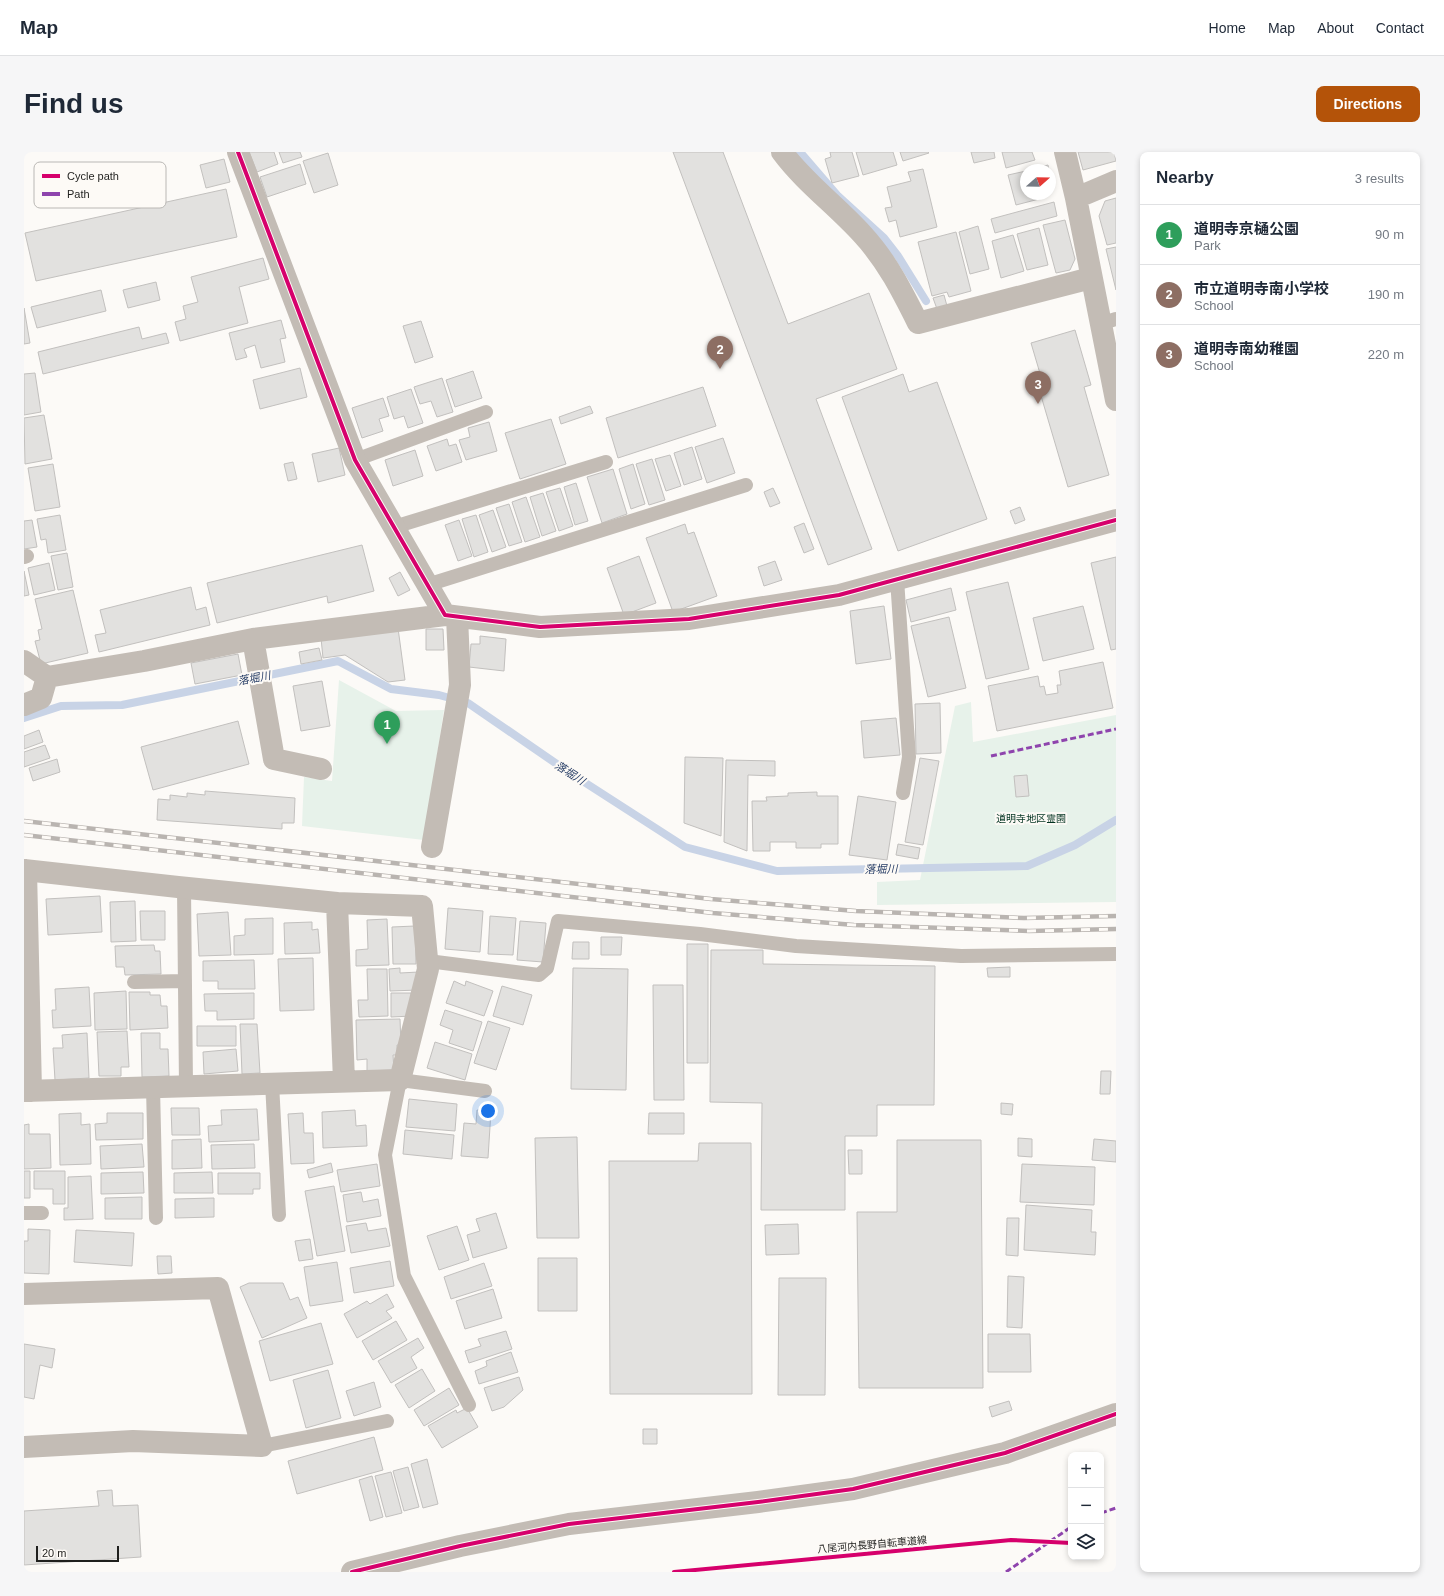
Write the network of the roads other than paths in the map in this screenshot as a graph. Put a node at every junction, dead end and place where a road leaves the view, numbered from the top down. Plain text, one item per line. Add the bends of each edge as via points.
1 (238, 152) edge
2 (782, 152) edge
3 (1064, 152) edge
4 (1116, 181) edge
5 (1076, 198) junction
6 (1091, 278) junction
7 (1108, 322) edge
8 (1116, 400) edge
9 (486, 412) dead end
10 (355, 460) junction
11 (606, 462) dead end
12 (746, 485) dead end
13 (1116, 520) edge
14 (394, 527) junction
15 (897, 579) junction
16 (427, 585) junction
17 (451, 616) junction
18 (253, 639) junction
19 (24, 661) edge
20 (47, 677) junction
21 (24, 705) edge
22 (321, 769) dead end
23 (903, 793) dead end
24 (432, 847) dead end
25 (25, 870) edge
26 (184, 888) junction
27 (338, 903) junction
28 (1116, 954) edge
29 (428, 961) junction
30 (185, 980) junction
31 (134, 982) dead end
32 (400, 1080) junction
33 (344, 1081) junction
34 (272, 1083) junction
35 (186, 1086) junction
36 (153, 1087) junction
37 (28, 1091) edge
38 (485, 1091) dead end
39 (24, 1213) edge
40 (42, 1213) dead end
41 (279, 1215) dead end
42 (156, 1218) dead end
43 (24, 1294) edge
44 (469, 1406) dead end
45 (1116, 1414) edge
46 (388, 1421) dead end
47 (262, 1446) junction
48 (24, 1447) edge
49 (352, 1572) edge

1 - 10 street
2 - 6 street via 796,172 863,234 890,268 918,323
3 - 5 street
4 - 5 street
5 - 6 street
6 - 7 street
7 - 8 street
9 - 10 lane
10 - 14 street
11 - 14 lane
12 - 16 lane
13 - 15 street
14 - 16 street
15 - 17 street via 839,595 689,619 540,627
15 - 23 lane via 908,757
16 - 17 street
17 - 18 street
17 - 24 street via 460,685
18 - 20 street
18 - 22 street via 274,760
19 - 20 street
20 - 21 street via 41,698
25 - 26 street
25 - 37 street
26 - 27 street
26 - 30 lane
27 - 29 street via 422,906
27 - 33 street
28 - 29 lane via 962,956 796,946 558,921 547,968 539,974
29 - 32 street
30 - 31 lane
30 - 35 lane
32 - 33 street
32 - 38 lane
32 - 44 lane via 385,1155 404,1276
33 - 34 street
34 - 35 street
34 - 41 lane
35 - 36 street
36 - 37 street
36 - 42 lane
39 - 40 lane
43 - 47 street via 218,1288
45 - 49 street via 1005,1453 853,1488 569,1524 460,1546
46 - 47 lane
47 - 48 street via 133,1441

